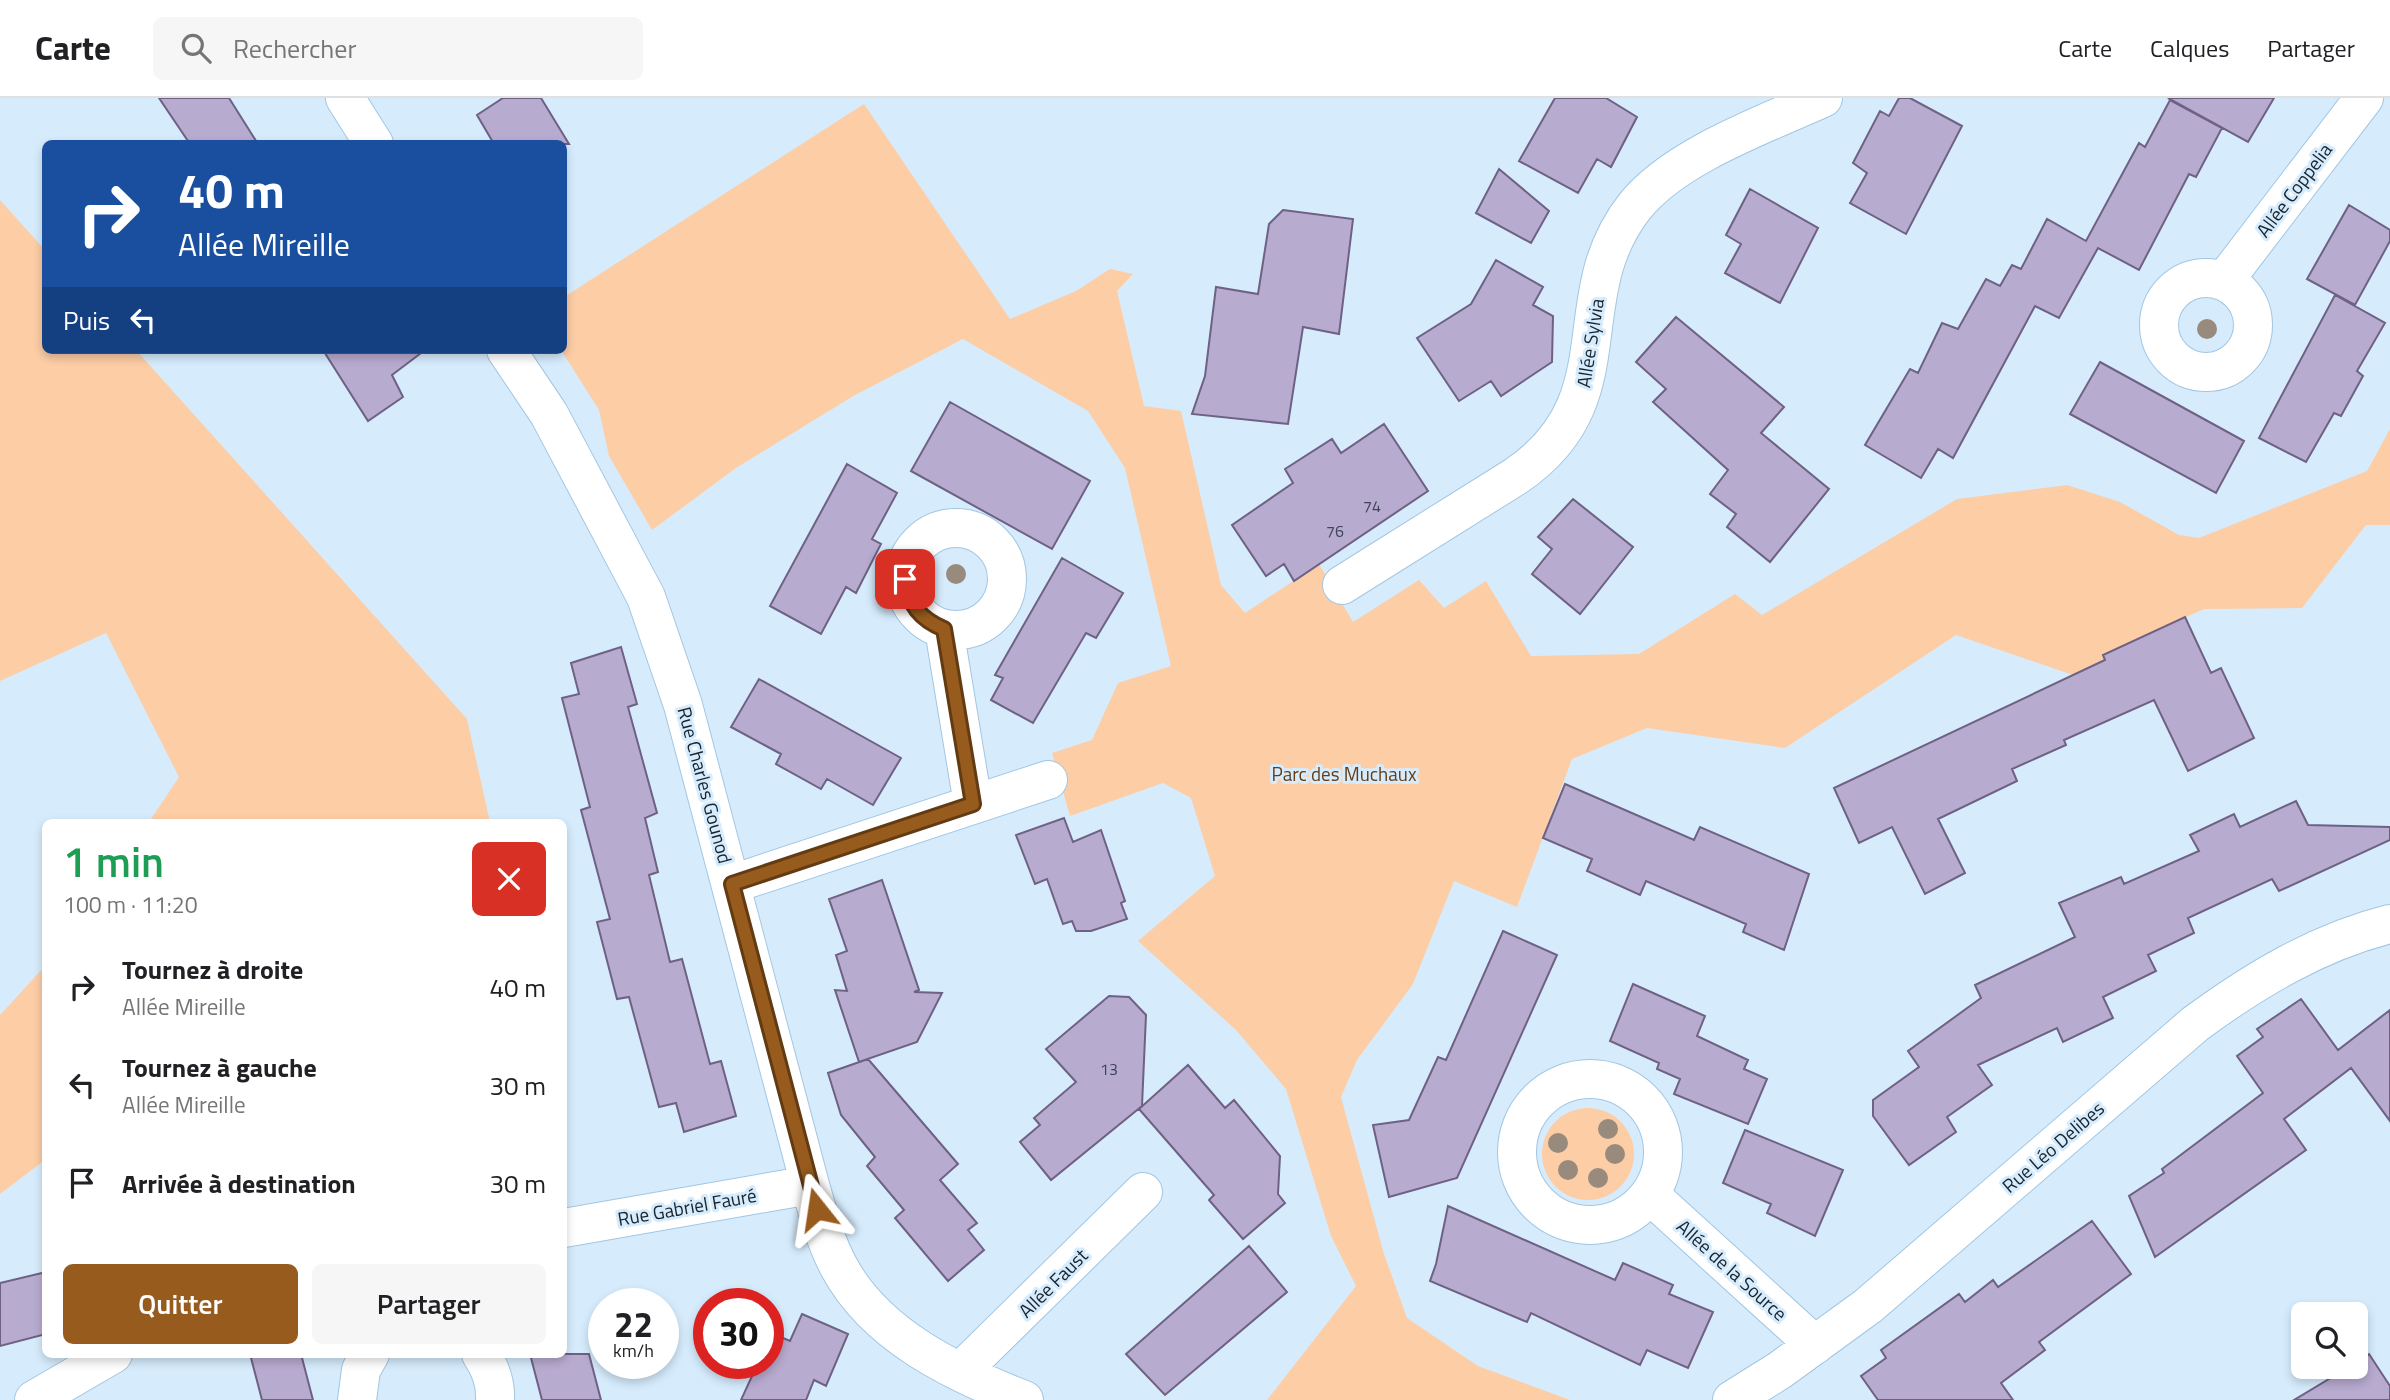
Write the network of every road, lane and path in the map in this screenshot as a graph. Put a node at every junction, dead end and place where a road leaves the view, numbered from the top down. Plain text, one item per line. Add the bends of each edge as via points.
1 (345, 98) edge
2 (1824, 98) edge
3 (2364, 98) edge
4 (371, 140) edge
5 (2224, 281) dead end
6 (509, 354) edge
7 (1342, 585) dead end
8 (944, 629) dead end
9 (1048, 780) dead end
10 (973, 804) junction
11 (732, 884) junction
12 (2390, 924) edge
13 (810, 1185) junction
14 (1143, 1192) dead end
15 (1650, 1195) dead end
16 (567, 1227) edge
17 (1815, 1345) junction
18 (106, 1358) edge
19 (368, 1358) edge
20 (484, 1358) edge
21 (960, 1373) junction
22 (34, 1400) edge
23 (356, 1400) edge
24 (495, 1400) edge
25 (1024, 1400) edge
26 (1732, 1400) edge

1 - 4 street
2 - 7 street, Allée Sylvia via 1696,158 1651,189 1622,225 1610,251 1600,280 1583,392 1560,439 1516,476
3 - 5 street, Allée Coppelia
6 - 11 street, Rue Charles Gounod via 549,414 646,597 683,705
8 - 10 street
9 - 10 street
10 - 11 street
11 - 13 street, Rue Charles Gounod
12 - 17 street, Rue Léo Delibes via 2333,942 2232,997 2195,1024 1868,1306
13 - 16 street, Rue Gabriel Fauré
13 - 21 street, Rue Charles Gounod via 839,1269 860,1296 917,1349
14 - 21 street, Allée Faust
15 - 17 street, Allée de la Source
17 - 26 street, Rue Léo Delibes
18 - 22 street
19 - 23 street via 360,1370
20 - 24 street
21 - 25 street, Rue Charles Gounod

